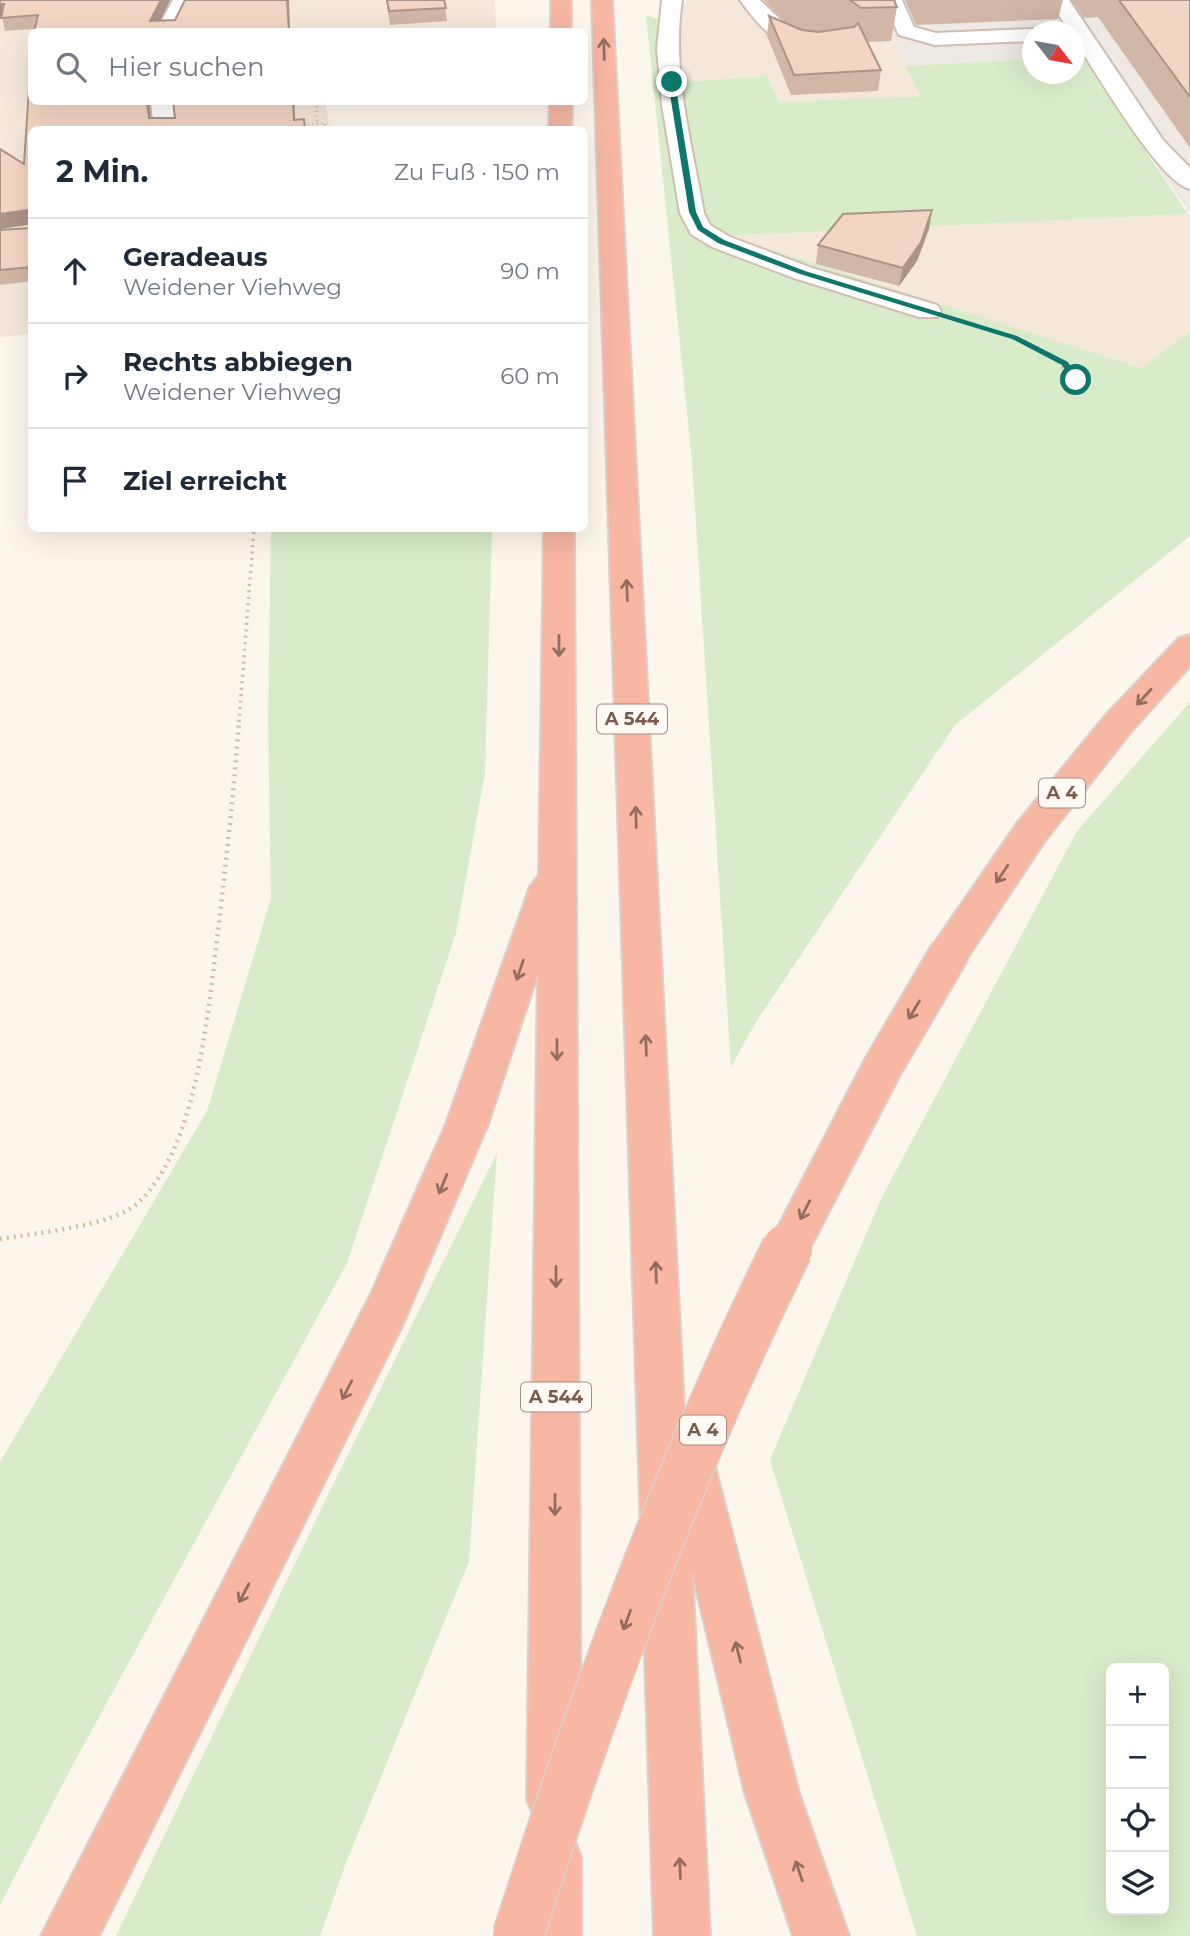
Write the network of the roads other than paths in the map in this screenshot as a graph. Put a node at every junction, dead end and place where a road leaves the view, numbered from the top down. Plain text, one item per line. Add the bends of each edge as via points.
1 (183, 0) edge
2 (561, 0) edge
3 (602, 0) edge
4 (672, 0) edge
5 (750, 0) edge
6 (892, 0) edge
7 (1059, 0) edge
8 (1071, 21) edge
9 (167, 28) edge
10 (561, 28) edge
11 (1022, 35) edge
12 (833, 41) edge
13 (1085, 44) edge
14 (162, 105) edge
15 (561, 105) edge
16 (165, 126) edge
17 (561, 126) edge
18 (1190, 183) edge
19 (928, 311) road end
20 (559, 532) edge
21 (1190, 646) edge
22 (558, 859) junction
23 (659, 1340) junction
24 (69, 1936) edge
25 (519, 1936) edge
26 (553, 1936) edge
27 (682, 1936) edge
28 (821, 1936) edge

1 - 9 street
2 - 10 highway
23 -> 3 highway, A 544
4 - 19 street via 666,24 672,82 692,212 700,229 721,242 803,273
5 - 12 street via 785,39
6 - 11 street via 906,31 935,39
7 - 8 street
13 - 18 street via 1155,145
14 - 16 street
15 - 17 highway
20 -> 22 highway, A 544
21 -> 25 highway, A 4, bridge via 1118,724 1031,832 895,1042 797,1226 698,1440 584,1735
22 -> 24 highway via 467,1124 398,1286
22 -> 26 highway, A 544
27 -> 23 highway, A 544
28 -> 23 highway via 772,1793

